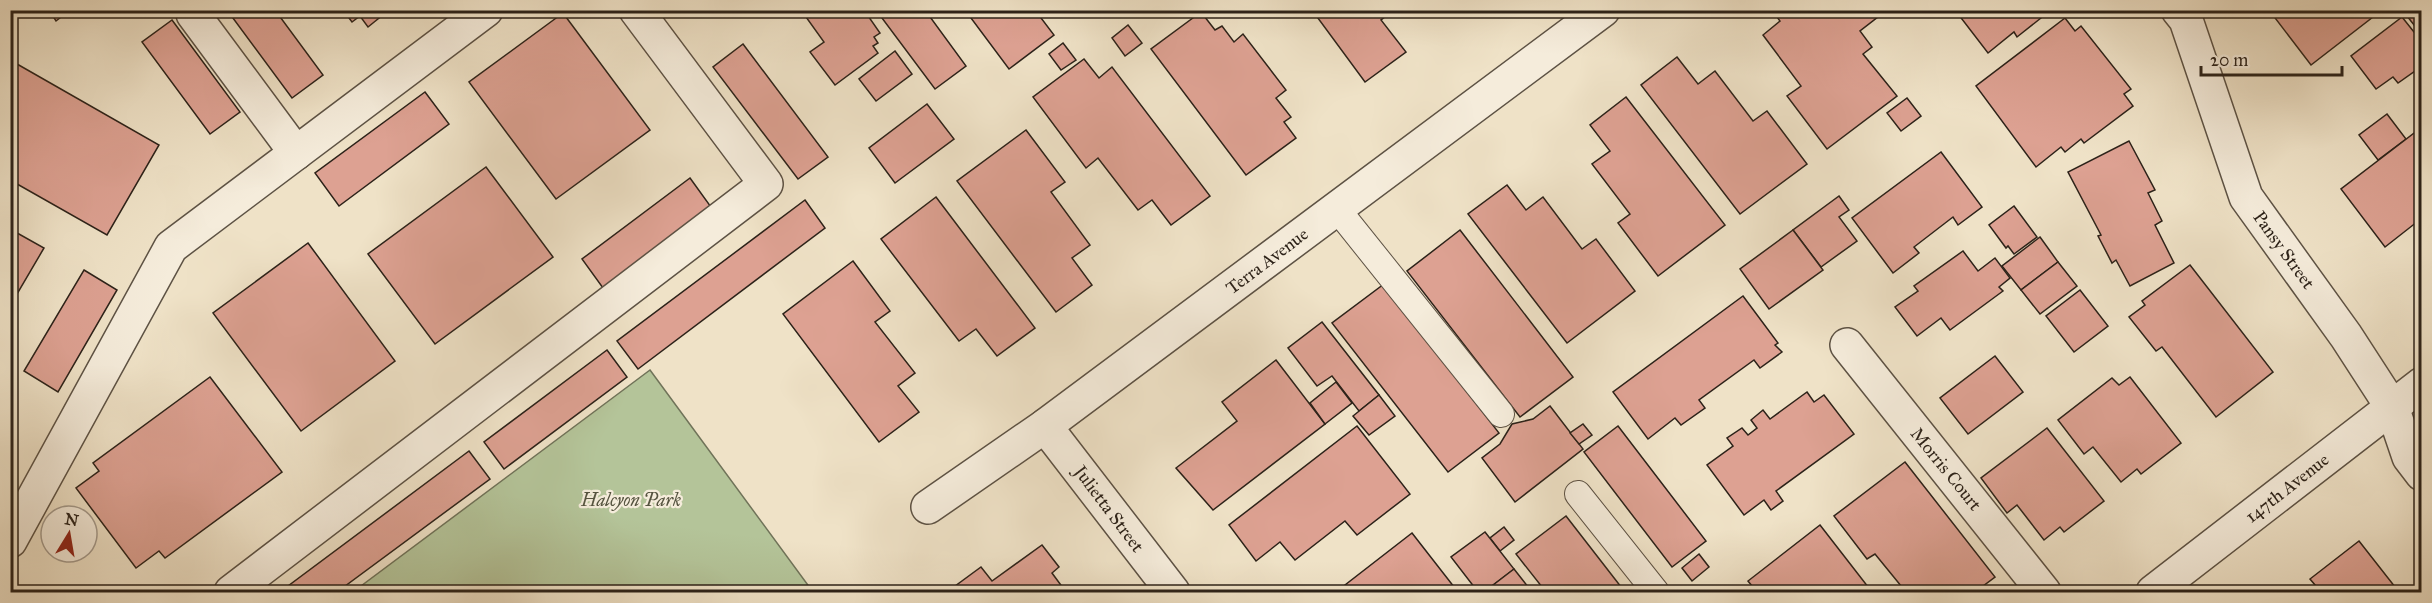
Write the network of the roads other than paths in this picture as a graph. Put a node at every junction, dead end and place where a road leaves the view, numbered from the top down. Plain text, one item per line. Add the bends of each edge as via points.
1 (486, 10) edge
2 (636, 10) edge
3 (1604, 10) edge
4 (2178, 10) edge
5 (193, 14) dead end
6 (296, 153) junction
7 (1337, 209) junction
8 (1847, 345) dead end
9 (2421, 384) edge
10 (2392, 407) junction
11 (1501, 414) dead end
12 (1045, 426) junction
13 (2421, 474) edge
14 (1578, 494) dead end
15 (928, 507) dead end
16 (10, 541) edge
17 (231, 592) edge
18 (1173, 592) edge
19 (1656, 592) edge
20 (2044, 592) edge
21 (2153, 592) edge

1 - 6 street
2 - 17 street via 766,184
3 - 7 street, Terra Avenue
4 - 10 street, Pansy Street via 2186,20 2246,196
5 - 6 street
6 - 16 street via 171,247
7 - 11 lane
7 - 12 street, Terra Avenue
8 - 20 street, Morris Court
9 - 10 street, 147th Avenue
10 - 13 street, Pansy Street via 2409,458
10 - 21 street, 147th Avenue
12 - 15 street, Terra Avenue
12 - 18 street, Julietta Street
14 - 19 lane

